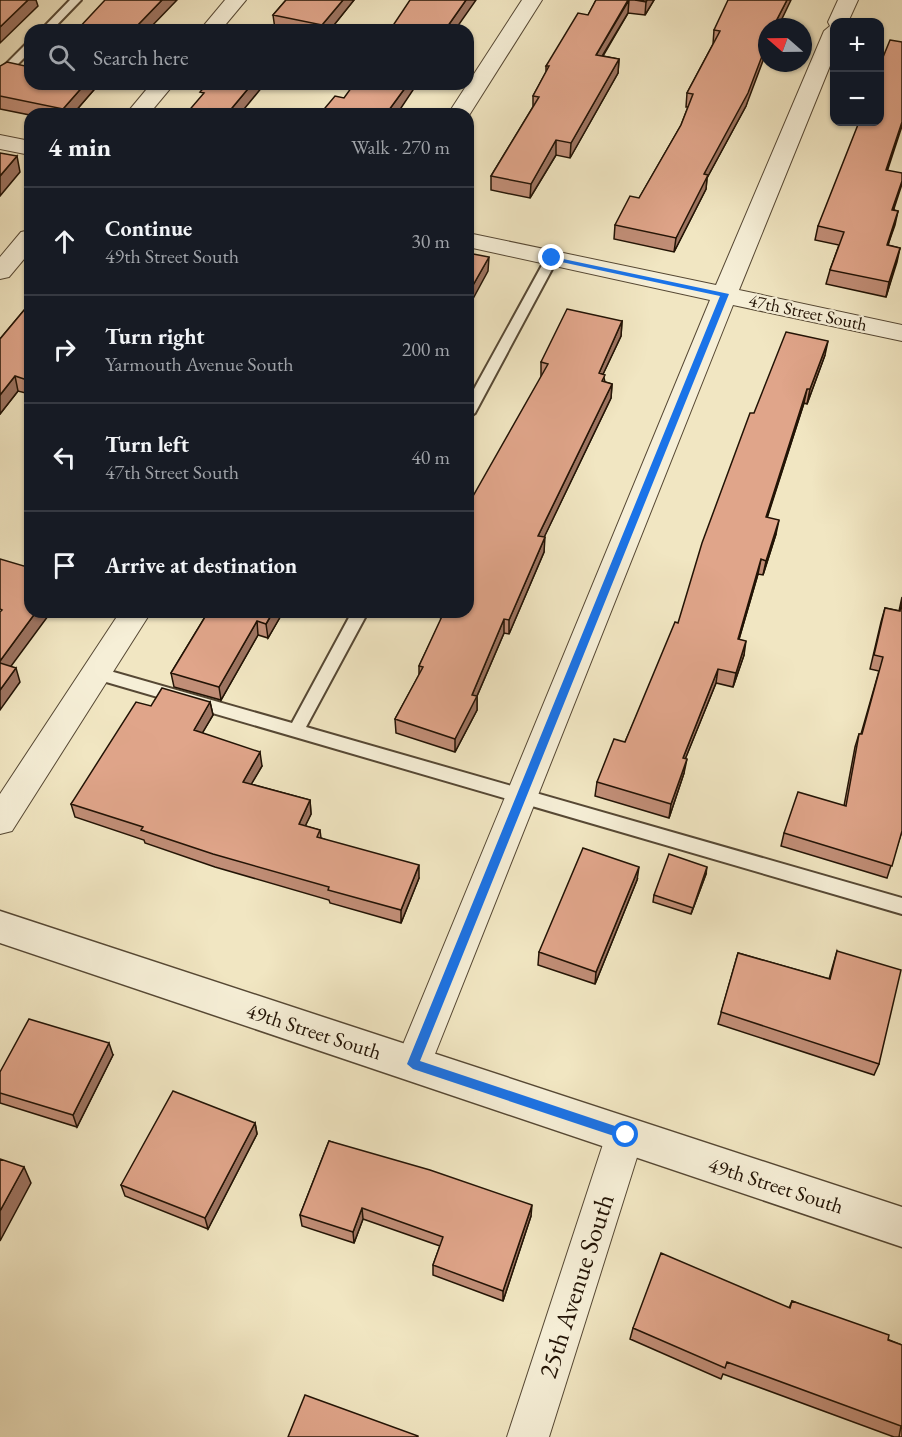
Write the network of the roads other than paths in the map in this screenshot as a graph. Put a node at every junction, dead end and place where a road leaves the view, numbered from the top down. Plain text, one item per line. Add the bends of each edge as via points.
1 (76, 0) edge
2 (236, 0) edge
3 (532, 0) edge
4 (848, 0) edge
5 (840, 18) edge
6 (52, 24) edge
7 (215, 24) edge
8 (830, 41) edge
9 (24, 52) edge
10 (0, 76) edge
11 (158, 90) edge
12 (142, 108) edge
13 (463, 108) edge
14 (0, 142) edge
15 (24, 147) edge
16 (474, 241) edge
17 (24, 244) edge
18 (552, 258) junction
19 (0, 272) edge
20 (725, 294) junction
21 (902, 333) edge
22 (474, 402) edge
23 (132, 618) edge
24 (357, 618) edge
25 (96, 674) junction
26 (296, 730) junction
27 (522, 795) junction
28 (0, 821) edge
29 (902, 906) edge
30 (3, 934) edge
31 (413, 1064) junction
32 (626, 1135) junction
33 (902, 1227) edge
34 (528, 1437) edge

1 - 6 lane
2 - 7 street
3 - 13 street
4 - 5 street
8 - 20 street
9 - 10 lane
11 - 12 street
14 - 15 street
16 - 18 street, 47th Street South
17 - 19 street
18 - 20 street, 47th Street South
18 - 22 lane
20 - 21 street, 47th Street South
20 - 27 street
23 - 25 street
24 - 26 lane
25 - 26 lane
25 - 28 street
26 - 27 lane
27 - 29 lane
27 - 31 street
30 - 31 street, 49th Street South
31 - 32 street, 49th Street South
32 - 33 street, 49th Street South
32 - 34 street, 25th Avenue South

